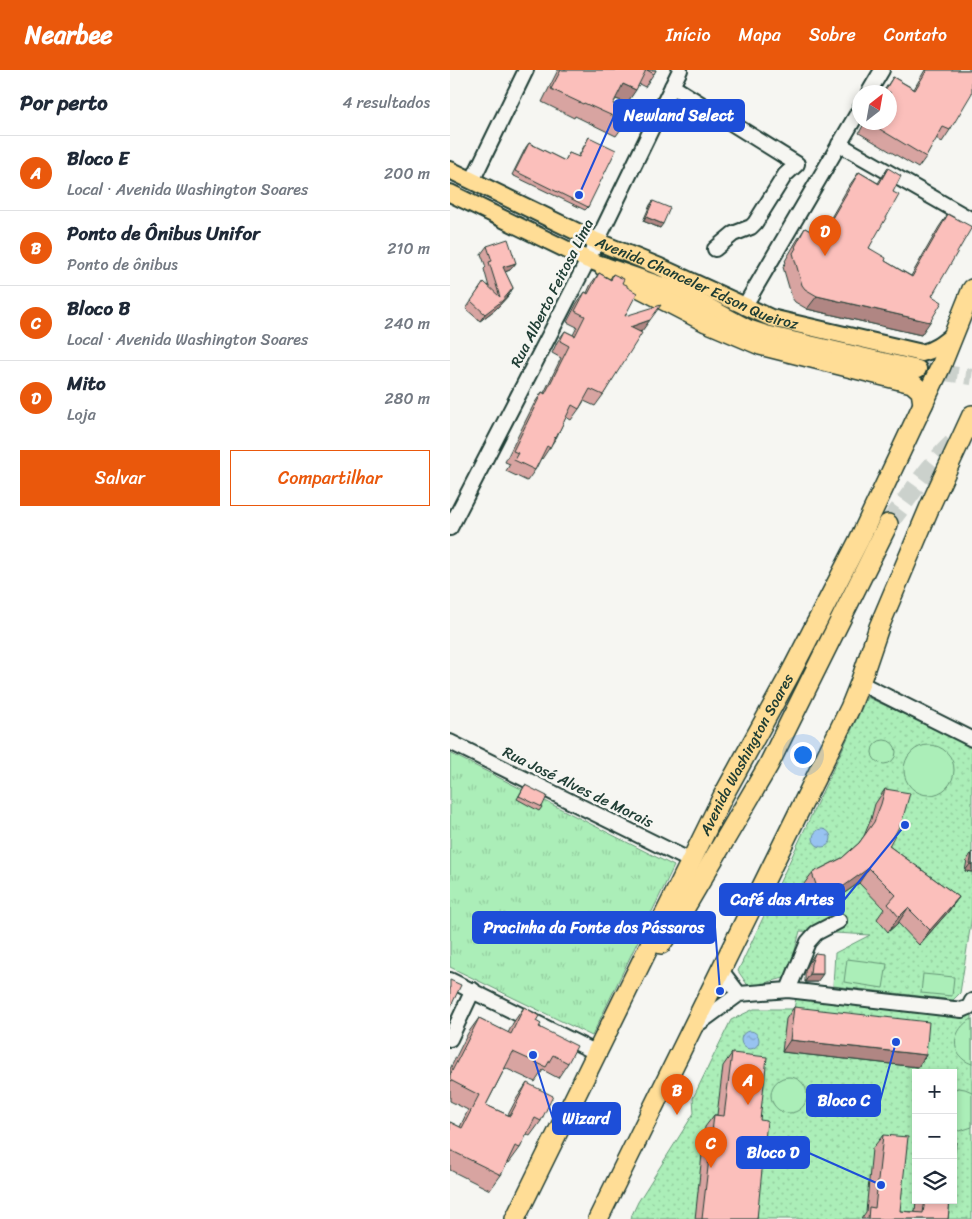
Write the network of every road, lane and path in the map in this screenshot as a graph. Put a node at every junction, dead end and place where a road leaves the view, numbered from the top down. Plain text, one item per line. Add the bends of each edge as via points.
1 (526, 70) edge
2 (680, 70) edge
3 (882, 70) edge
4 (873, 85) edge
5 (672, 86) junction
6 (852, 122) edge
7 (839, 144) junction
8 (450, 170) edge
9 (472, 181) junction
10 (450, 192) edge
11 (972, 220) edge
12 (596, 241) junction
13 (715, 248) dead end
14 (596, 264) junction
15 (972, 289) edge
16 (744, 306) junction
17 (953, 335) junction
18 (918, 368) tunnel mouth
19 (923, 404) junction
20 (971, 419) edge
21 (888, 524) tunnel mouth
22 (450, 528) edge
23 (860, 683) junction
24 (972, 739) edge
25 (450, 742) edge
26 (691, 861) junction
27 (839, 921) dead end
28 (720, 969) junction
29 (450, 980) edge
30 (473, 990) junction
31 (788, 990) junction
32 (738, 994) junction
33 (625, 996) junction
34 (972, 1001) edge
35 (691, 1029) junction
36 (450, 1039) edge
37 (597, 1053) junction
38 (514, 1219) edge
39 (598, 1219) edge

1 - 9 street
2 - 5 street, Rua Alberto Feitosa Lima
3 - 4 street
5 - 12 street, Rua Alberto Feitosa Lima
5 - 13 street via 797,164 785,175 754,223
6 - 7 street
7 - 11 street
7 - 16 street
8 - 9 main road, Avenida Chanceler Edson Queiroz
9 - 12 main road, Avenida Chanceler Edson Queiroz
10 - 14 main road, Avenida Chanceler Edson Queiroz
12 - 14 street, Rua Alberto Feitosa Lima
12 - 16 main road, Avenida Chanceler Edson Queiroz
14 - 18 main road, Avenida Chanceler Edson Queiroz via 681,292 748,328 766,334
14 - 19 highway via 751,342 912,383 921,391
14 - 22 street, Rua Alberto Feitosa Lima
15 - 17 highway, Avenida Washington Soares
16 - 17 main road, Avenida Chanceler Edson Queiroz via 771,318 922,353 931,351
17 - 19 highway, Avenida Washington Soares
19 - 26 highway, Avenida Washington Soares via 855,548
20 - 23 highway via 930,504 879,627
21 - 33 highway via 768,766 679,918
23 - 24 street
23 - 28 highway
25 - 26 street, Rua José Alves de Morais
26 - 33 highway, Avenida Washington Soares
27 - 31 street via 816,933 808,942
28 - 32 street
28 - 35 highway
29 - 30 street
30 - 36 street
30 - 37 street
31 - 32 street
31 - 34 street via 962,1010
32 - 35 street
33 - 37 highway, Avenida Washington Soares
35 - 39 highway
37 - 38 highway, Avenida Washington Soares

